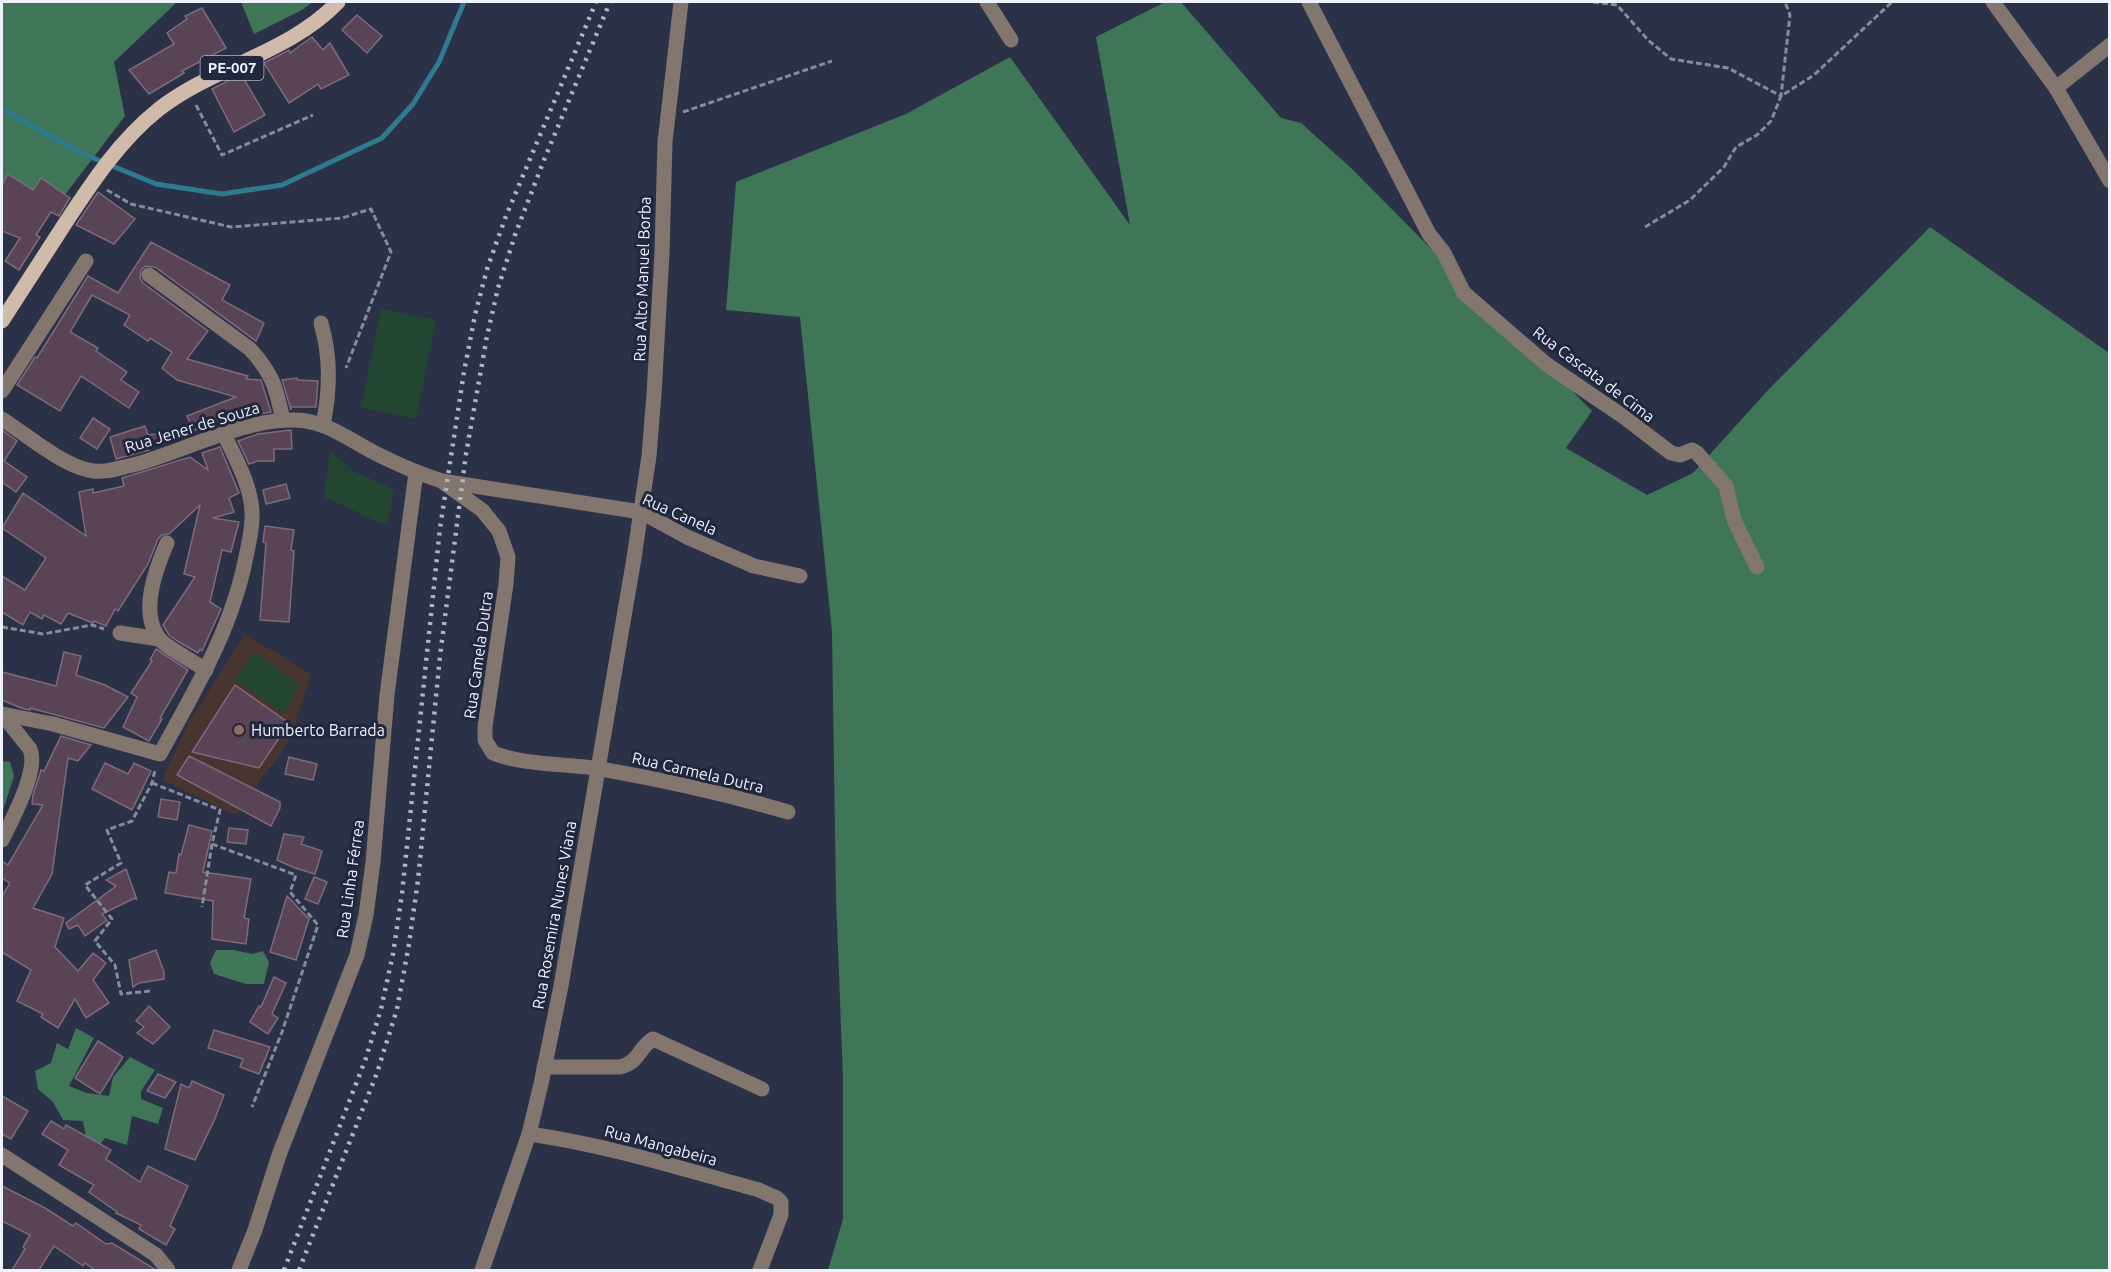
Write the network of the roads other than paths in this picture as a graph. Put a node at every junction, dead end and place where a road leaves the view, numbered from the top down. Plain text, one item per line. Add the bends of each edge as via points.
1 (338, 2) edge
2 (681, 2) edge
3 (987, 2) edge
4 (1309, 2) edge
5 (1993, 2) edge
6 (1011, 40) dead end
7 (2109, 45) edge
8 (2056, 88) junction
9 (2107, 170) edge
10 (86, 261) dead end
11 (148, 275) dead end
12 (2, 321) edge
13 (321, 323) dead end
14 (2, 392) edge
15 (2, 419) edge
16 (283, 420) junction
17 (323, 425) junction
18 (224, 434) junction
19 (416, 472) junction
20 (442, 481) junction
21 (471, 486) joint
22 (641, 512) junction
23 (167, 543) dead end
24 (634, 558) joint
25 (1757, 567) dead end
26 (800, 576) dead end
27 (120, 633) road end
28 (159, 639) junction
29 (206, 670) junction
30 (2, 714) edge
31 (598, 769) junction
32 (788, 812) dead end
33 (2, 840) edge
34 (544, 1066) junction
35 (762, 1089) dead end
36 (529, 1134) junction
37 (2, 1155) edge
38 (168, 1270) edge
39 (238, 1270) edge
40 (482, 1270) edge
41 (760, 1270) edge

1 - 12 main road, PE-007 via 303,32 188,90 159,109 128,138 95,178
2 - 22 street, Rua Alto Manuel Borba via 667,118 656,372
3 - 6 street
4 - 25 street, Rua Cascata de Cima via 1429,234 1444,253 1464,293 1546,364 1658,445 1680,455 1692,450 1697,453 1726,486 1734,520
5 - 8 street
7 - 8 street
8 - 9 street
10 - 14 street
11 - 16 street via 250,349 275,383
13 - 17 street via 327,343 329,377
15 - 18 street, Rua Jener de Souza via 80,468 101,472 151,460
16 - 17 street, Rua Jener de Souza via 308,420
16 - 18 street, Rua Jener de Souza
17 - 19 street, Rua Jener de Souza
18 - 29 street via 246,483 252,511 251,531 241,582
19 - 20 street, Rua Jener de Souza
19 - 39 street, Rua Linha Férrea via 387,695 373,862 357,956
20 - 21 street, Rua Jener de Souza
20 - 31 street, Rua Camela Dutra via 482,510 499,531 508,556 485,727 488,747 492,753 511,759
21 - 22 street, Rua Canela
22 - 24 street, Rua Alto Manuel Borba
22 - 26 street, Rua Canela via 754,566
23 - 28 street via 151,588 152,622
24 - 31 street, Rua Rosemira Nunes Viana
27 - 28 street
28 - 29 street
29 - 30 street via 160,754
30 - 33 street via 33,755 30,774
31 - 32 street, Rua Carmela Dutra
31 - 34 street, Rua Rosemira Nunes Viana
34 - 35 street via 628,1065 653,1039
34 - 36 street, Rua Rosemira Nunes Viana
36 - 40 street, Rua Rosemira Nunes Viana
36 - 41 street, Rua Mangabeira via 630,1154 777,1198 781,1215
37 - 38 street via 156,1255

